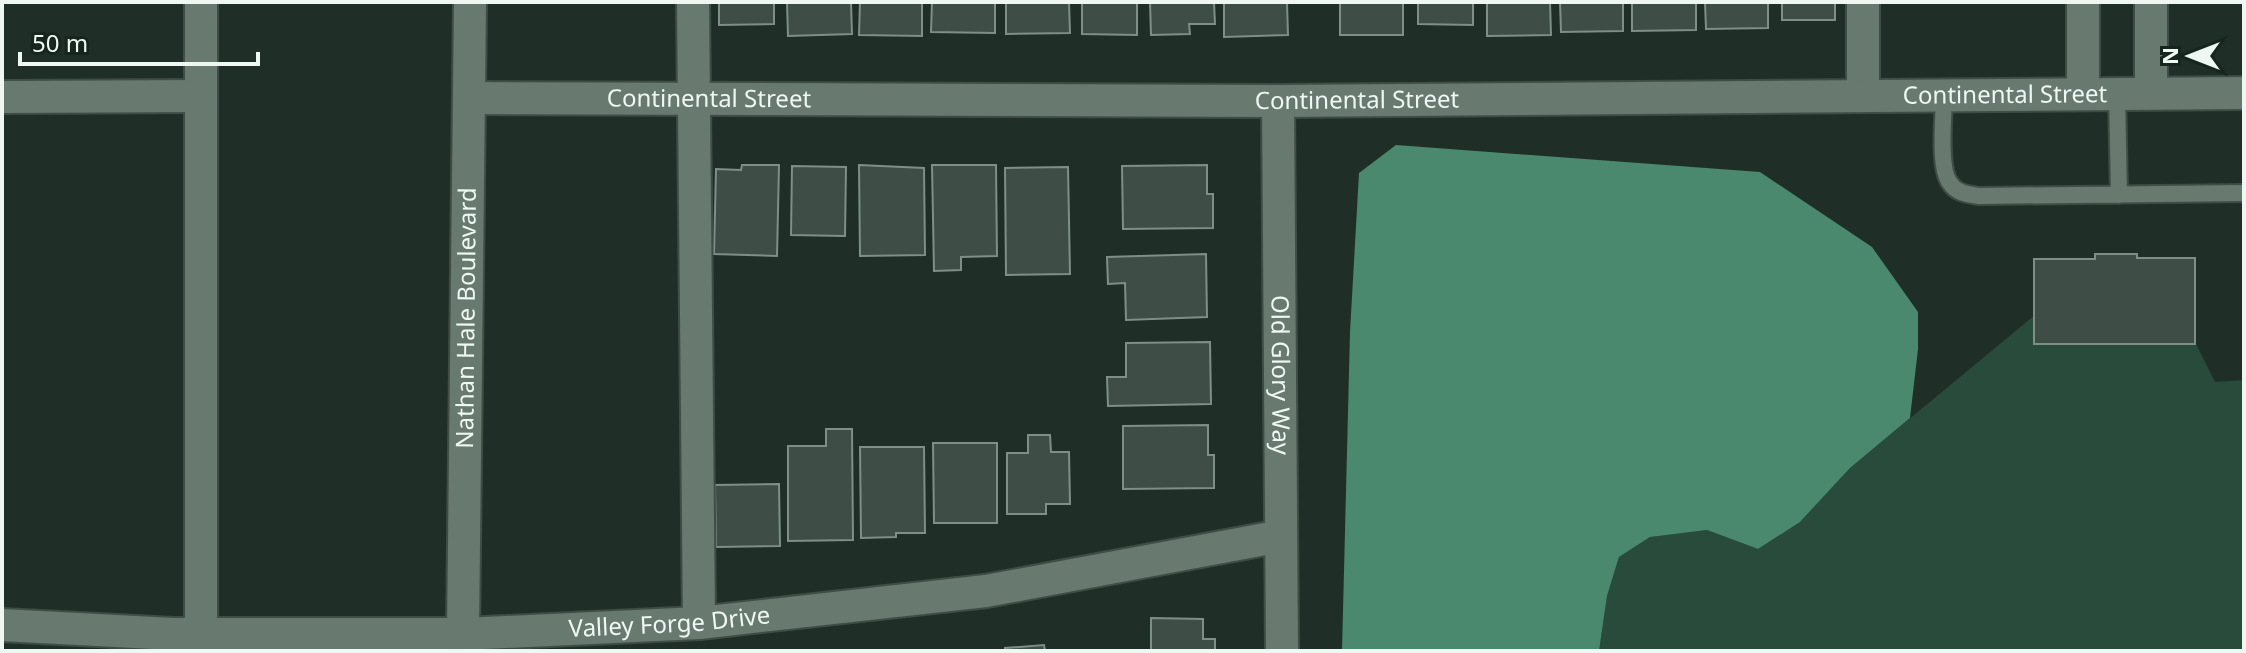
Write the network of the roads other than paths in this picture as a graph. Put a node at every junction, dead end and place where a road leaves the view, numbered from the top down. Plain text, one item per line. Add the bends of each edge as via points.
1 (201, 2) edge
2 (470, 2) edge
3 (693, 2) edge
4 (1863, 2) edge
5 (2083, 2) edge
6 (2151, 2) edge
7 (2083, 93) junction
8 (2117, 93) junction
9 (2151, 93) junction
10 (2244, 93) edge
11 (1944, 95) junction
12 (201, 96) junction
13 (1863, 96) junction
14 (2, 97) edge
15 (471, 98) junction
16 (693, 99) junction
17 (1278, 101) junction
18 (2244, 193) edge
19 (2119, 195) junction
20 (1281, 536) junction
21 (699, 623) junction
22 (2, 625) edge
23 (201, 634) junction
24 (463, 634) junction
25 (303, 642) edge
26 (364, 642) edge
27 (1282, 651) edge

1 - 12 street
2 - 15 street, Nathan Hale Boulevard
3 - 16 street
4 - 13 street
5 - 7 street
6 - 9 street
7 - 8 street, Continental Street
7 - 11 street, Continental Street
8 - 9 street, Continental Street
8 - 19 lane
9 - 10 street, Continental Street
11 - 13 street, Continental Street
11 - 19 lane via 1944,172 1962,194
12 - 14 street
12 - 23 street
13 - 17 street, Continental Street
15 - 16 street, Continental Street
15 - 24 street, Nathan Hale Boulevard
16 - 17 street, Continental Street
16 - 21 street
17 - 20 street, Old Glory Way
18 - 19 lane
20 - 21 street, Valley Forge Drive via 986,591
20 - 27 street, Old Glory Way
21 - 24 street, Valley Forge Drive
22 - 23 street, Valley Forge Drive
23 - 25 street, Valley Forge Drive
24 - 26 street, Valley Forge Drive
25 - 26 street, Valley Forge Drive

